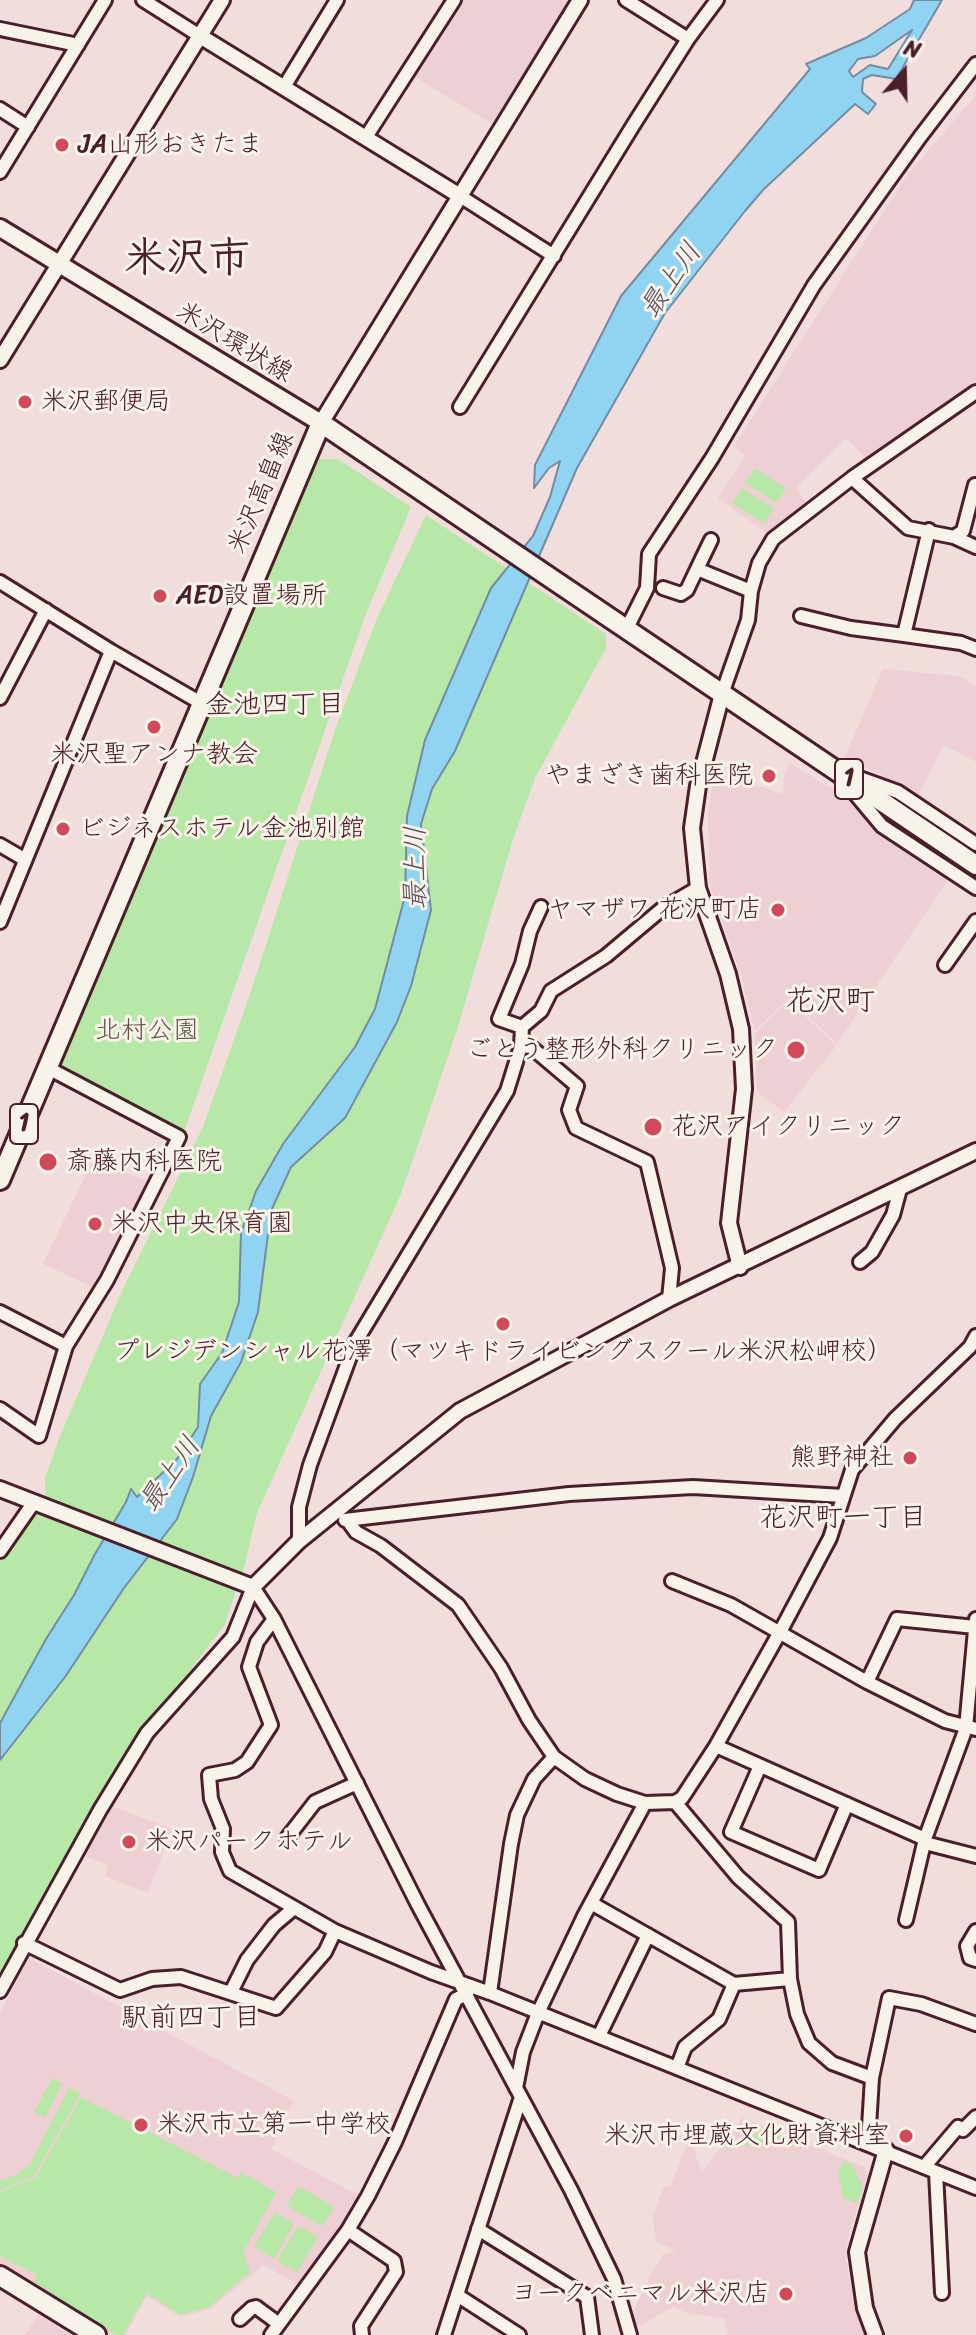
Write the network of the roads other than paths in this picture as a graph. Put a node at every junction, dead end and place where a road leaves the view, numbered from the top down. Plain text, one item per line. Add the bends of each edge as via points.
1 (105, 0) edge
2 (143, 0) edge
3 (222, 0) edge
4 (337, 0) edge
5 (454, 0) edge
6 (580, 0) edge
7 (626, 0) edge
8 (717, 0) edge
9 (0, 29) edge
10 (200, 36) junction
11 (688, 39) junction
12 (78, 45) junction
13 (976, 64) edge
14 (284, 87) junction
15 (0, 109) edge
16 (28, 127) junction
17 (366, 137) junction
18 (0, 172) edge
19 (460, 196) junction
20 (0, 228) edge
21 (554, 256) junction
22 (59, 266) junction
23 (0, 360) edge
24 (976, 392) edge
25 (460, 407) dead end
26 (321, 423) junction
27 (852, 478) junction
28 (975, 485) edge
29 (929, 530) junction
30 (954, 537) junction
31 (711, 540) dead end
32 (976, 547) edge
33 (697, 569) junction
34 (0, 582) edge
35 (663, 588) dead end
36 (751, 591) junction
37 (46, 610) junction
38 (801, 616) dead end
39 (619, 626) junction
40 (904, 635) junction
41 (976, 649) edge
42 (111, 651) junction
43 (722, 694) junction
44 (0, 698) edge
45 (201, 703) junction
46 (836, 771) junction
47 (976, 844) edge
48 (0, 845) edge
49 (24, 859) junction
50 (976, 865) edge
51 (698, 888) junction
52 (976, 888) edge
53 (541, 907) dead end
54 (976, 921) edge
55 (0, 922) edge
56 (945, 965) dead end
57 (522, 1027) junction
58 (521, 1046) junction
59 (48, 1068) junction
60 (976, 1151) edge
61 (0, 1180) edge
62 (900, 1189) junction
63 (860, 1262) dead end
64 (740, 1267) junction
65 (669, 1299) junction
66 (0, 1312) edge
67 (976, 1336) edge
68 (66, 1346) junction
69 (0, 1409) edge
70 (0, 1489) edge
71 (843, 1496) junction
72 (34, 1502) junction
73 (330, 1516) junction
74 (348, 1521) junction
75 (299, 1541) junction
76 (0, 1551) edge
77 (672, 1581) dead end
78 (253, 1587) junction
79 (274, 1619) junction
80 (976, 1619) edge
81 (975, 1627) edge
82 (780, 1632) junction
83 (867, 1682) junction
84 (971, 1728) edge
85 (716, 1746) junction
86 (554, 1757) junction
87 (760, 1766) junction
88 (357, 1783) junction
89 (675, 1802) junction
90 (645, 1803) junction
91 (847, 1804) junction
92 (287, 1838) dead end
93 (925, 1841) junction
94 (976, 1856) edge
95 (591, 1903) junction
96 (293, 1909) junction
97 (906, 1920) dead end
98 (335, 1931) junction
99 (976, 1931) edge
100 (648, 1935) junction
101 (24, 1943) junction
102 (976, 1960) edge
103 (790, 1979) junction
104 (734, 1984) junction
105 (464, 1988) junction
106 (0, 1991) edge
107 (231, 1992) junction
108 (490, 1993) junction
109 (538, 2013) junction
110 (976, 2023) edge
111 (599, 2036) junction
112 (677, 2068) junction
113 (872, 2078) junction
114 (518, 2093) junction
115 (976, 2117) edge
116 (868, 2143) junction
117 (886, 2150) junction
118 (930, 2170) junction
119 (976, 2188) edge
120 (478, 2229) junction
121 (348, 2230) junction
122 (0, 2276) edge
123 (942, 2293) dead end
124 (457, 2295) junction
125 (240, 2319) dead end
126 (275, 2330) edge
127 (96, 2335) edge
128 (362, 2335) edge
129 (444, 2335) edge
130 (519, 2335) edge
131 (592, 2335) edge
132 (630, 2335) edge
133 (875, 2335) edge

1 - 12 street
2 - 10 street
3 - 10 street
4 - 14 street
5 - 17 street
6 - 19 street
7 - 11 street
8 - 11 street
9 - 12 street
10 - 14 street
10 - 22 street
11 - 21 street
12 - 16 street
13 - 39 street via 814,285 649,554 647,588
14 - 17 street
15 - 16 street
16 - 18 street
17 - 19 street
19 - 21 street
19 - 26 street
20 - 22 main road, 米沢環状線
21 - 25 street
22 - 23 street
22 - 26 main road, 米沢環状線
24 - 27 street
26 - 39 main road, 米沢高畠線 / 1
26 - 45 main road, 米沢高畠線 / 1
27 - 29 street via 908,528
27 - 36 street via 773,539
28 - 30 street via 963,531
29 - 30 street
29 - 40 street
30 - 32 street
31 - 33 street
33 - 35 street via 681,594
33 - 36 street
34 - 37 street
36 - 43 street via 748,620
37 - 42 street
37 - 44 street
38 - 40 street
39 - 43 main road, 米沢高畠線 / 1
40 - 41 street
42 - 45 street
42 - 49 street
43 - 46 main road, 米沢高畠線 / 1
43 - 51 street via 692,828
45 - 59 main road, 米沢高畠線 / 1
46 - 47 street via 898,792
46 - 50 main road, 米沢高畠線 / 1
46 - 52 street via 882,826
48 - 49 street
49 - 55 street
51 - 57 street via 551,991 541,1011
51 - 64 street via 741,1029 744,1089 729,1223
53 - 57 street via 499,1019
54 - 56 street
57 - 58 street
58 - 65 street via 531,1047 577,1086 569,1110 576,1128 647,1162 672,1268
58 - 75 street via 507,1091 355,1343 310,1465 299,1507
59 - 61 main road, 米沢高畠線 / 1
59 - 68 street via 179,1137 107,1280
60 - 62 street
62 - 63 street via 893,1215 872,1252
62 - 64 street
64 - 65 street
65 - 73 street via 460,1411
66 - 68 street
67 - 71 street via 852,1470
68 - 69 street via 39,1436
70 - 72 street
71 - 74 street via 693,1487 569,1494
71 - 82 street via 830,1538
72 - 76 street
72 - 78 street
73 - 74 street
73 - 75 street
74 - 86 street via 458,1605
75 - 78 street
77 - 82 street
78 - 79 street
78 - 101 street via 233,1637 147,1733
79 - 88 street
79 - 96 street via 257,1642 249,1667 271,1725 247,1762 209,1775 230,1871
80 - 81 street
81 - 83 street via 897,1619
81 - 84 street
82 - 83 street
82 - 85 street
83 - 84 street via 945,1721
84 - 93 street
85 - 87 street
85 - 89 street
86 - 90 street via 585,1779
86 - 108 street via 534,1779 517,1815
87 - 91 street
87 - 91 street via 731,1832 819,1870
88 - 92 street via 315,1802
88 - 105 street
89 - 90 street
89 - 103 street via 738,1877 788,1922
90 - 95 street
91 - 93 street
93 - 94 street
93 - 97 street
95 - 100 street
95 - 109 street
96 - 98 street
96 - 107 street via 247,1960
98 - 105 street
98 - 107 street via 325,1952 276,2008
99 - 102 street via 967,1946
100 - 104 street
100 - 111 street
101 - 106 street
101 - 107 street via 120,1990 152,1979 181,1977
103 - 104 street
103 - 113 street via 809,2043 832,2063
104 - 112 street via 719,2019 685,2047
105 - 108 street
105 - 114 street
105 - 121 street via 395,2142
108 - 109 street
109 - 111 street
109 - 114 street via 523,2052
110 - 113 street via 889,1998
111 - 112 street
112 - 116 street
113 - 116 street
114 - 120 street
114 - 132 street via 614,2279
115 - 118 street via 963,2130 958,2127
116 - 117 street
117 - 118 street
117 - 133 street via 857,2252 865,2308
118 - 119 street
118 - 123 street
120 - 124 street
120 - 131 street via 587,2297
121 - 126 street
121 - 128 street via 394,2261 396,2272 361,2326
122 - 127 main road
124 - 129 street
124 - 130 street
125 - 126 street via 256,2307

